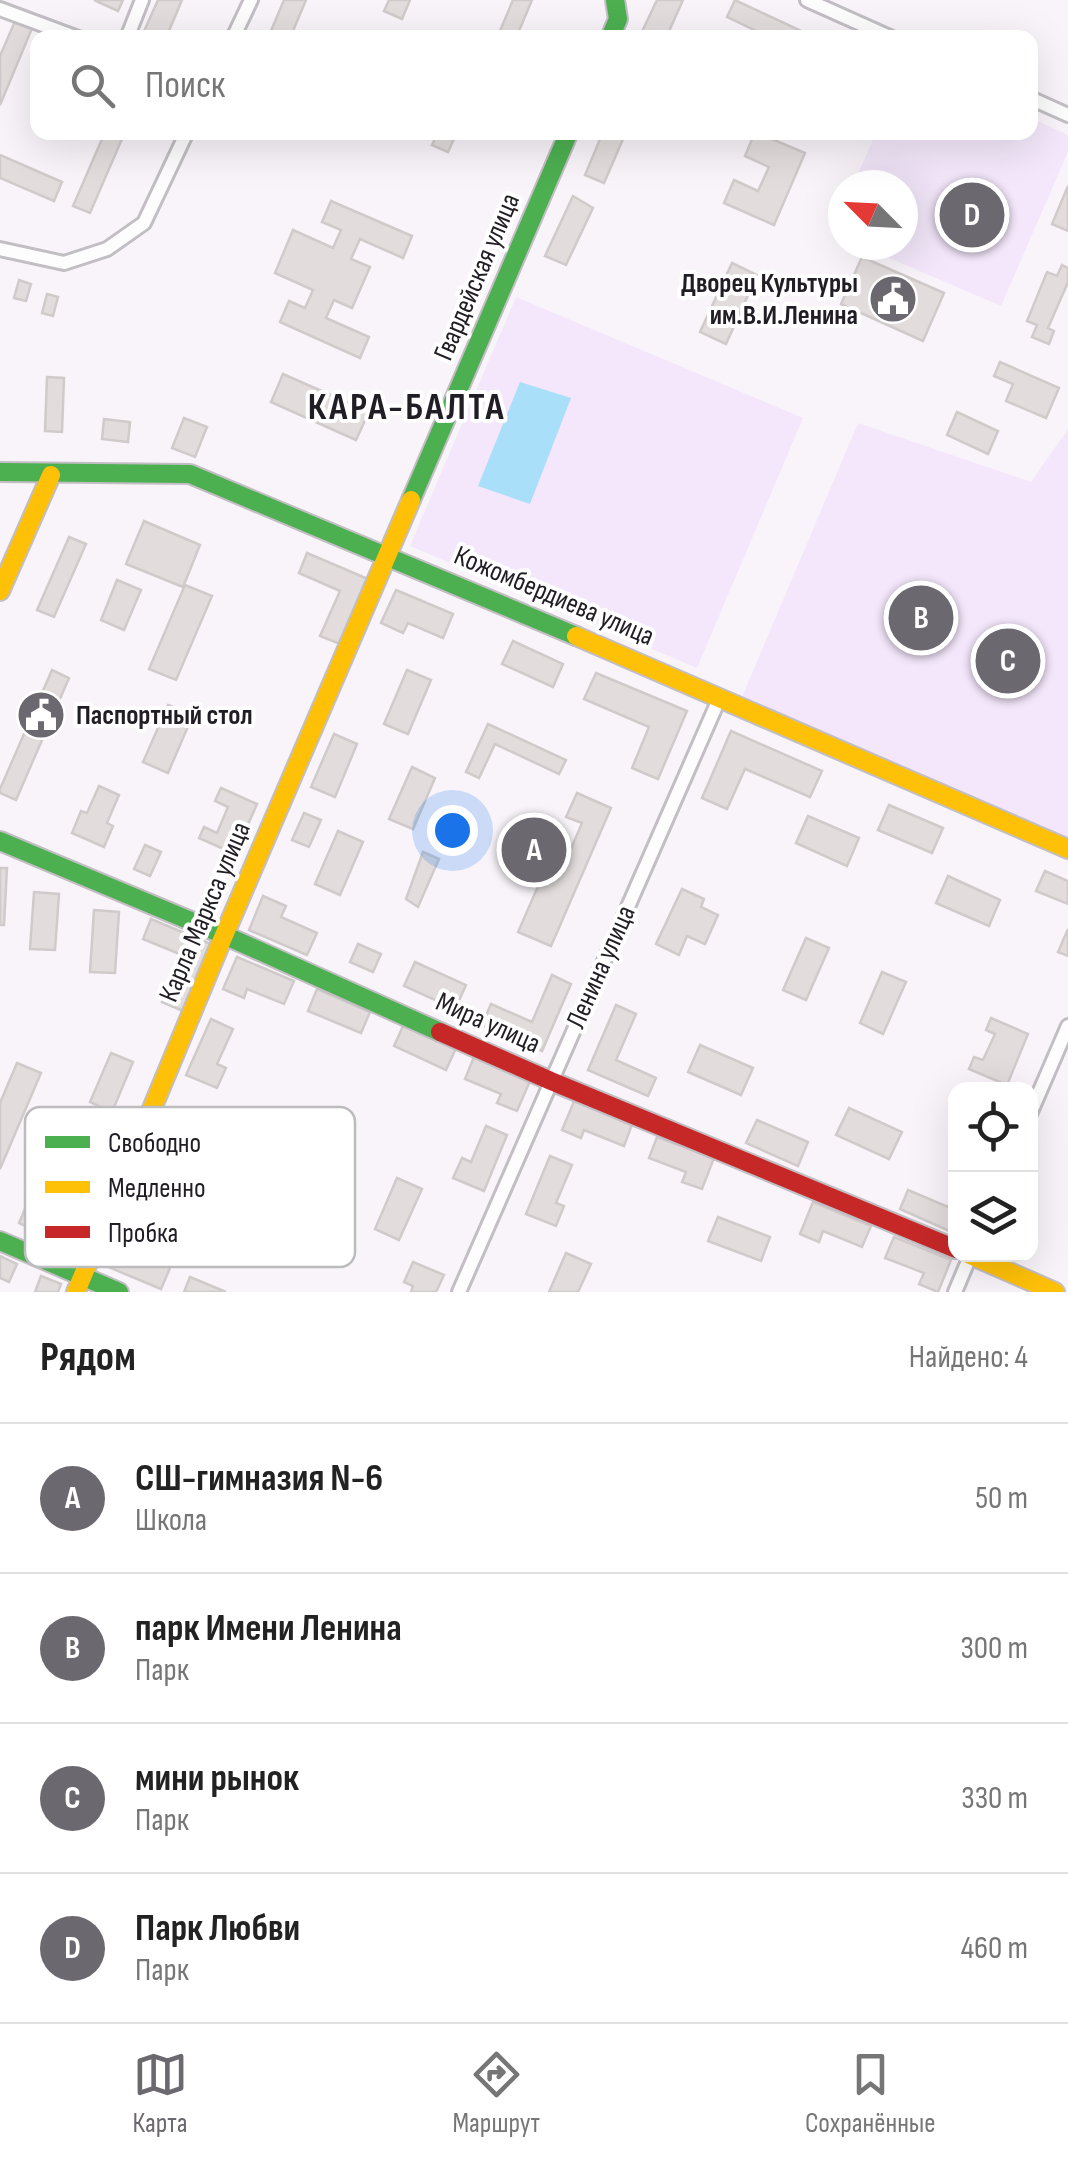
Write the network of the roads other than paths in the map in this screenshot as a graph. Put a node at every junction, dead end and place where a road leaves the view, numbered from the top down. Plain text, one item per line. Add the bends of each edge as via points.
1 (142, 0) edge
2 (251, 0) edge
3 (616, 0) edge
4 (806, 0) edge
5 (0, 9) edge
6 (56, 30) edge
7 (130, 30) edge
8 (237, 30) edge
9 (613, 30) edge
10 (874, 30) edge
11 (1038, 101) edge
12 (1068, 114) edge
13 (183, 140) edge
14 (566, 140) edge
15 (0, 249) edge
16 (0, 472) edge
17 (51, 475) junction
18 (387, 554) junction
19 (0, 592) edge
20 (720, 697) junction
21 (0, 841) edge
22 (1068, 849) edge
23 (224, 936) junction
24 (1068, 1026) edge
25 (551, 1081) junction
26 (1038, 1095) edge
27 (153, 1107) edge
28 (0, 1241) edge
29 (948, 1246) edge
30 (25, 1254) edge
31 (967, 1262) edge
32 (986, 1262) edge
33 (48, 1267) edge
34 (80, 1284) edge
35 (119, 1292) edge
36 (458, 1292) edge
37 (954, 1292) edge
38 (1055, 1292) edge

1 - 7 street
2 - 8 street
3 - 9 street
4 - 10 street
5 - 6 street
11 - 12 street
13 - 15 street via 144,224 107,249 64,263
14 - 18 street, Гвардейская улица
16 - 17 street, Кожомбердиева улица
17 - 18 street, Кожомбердиева улица via 190,474
17 - 19 street
18 - 20 street, Кожомбердиева улица
18 - 23 street, Карла Маркса улица
20 - 22 street, Кожомбердиева улица
20 - 25 street, Ленина улица
21 - 23 street, Мира улица
23 - 25 street, Мира улица
23 - 27 street, Карла Маркса улица
24 - 26 street
25 - 29 street, Мира улица
25 - 36 street, Ленина улица
28 - 30 street
31 - 37 street
32 - 38 street
33 - 34 street
34 - 35 street

